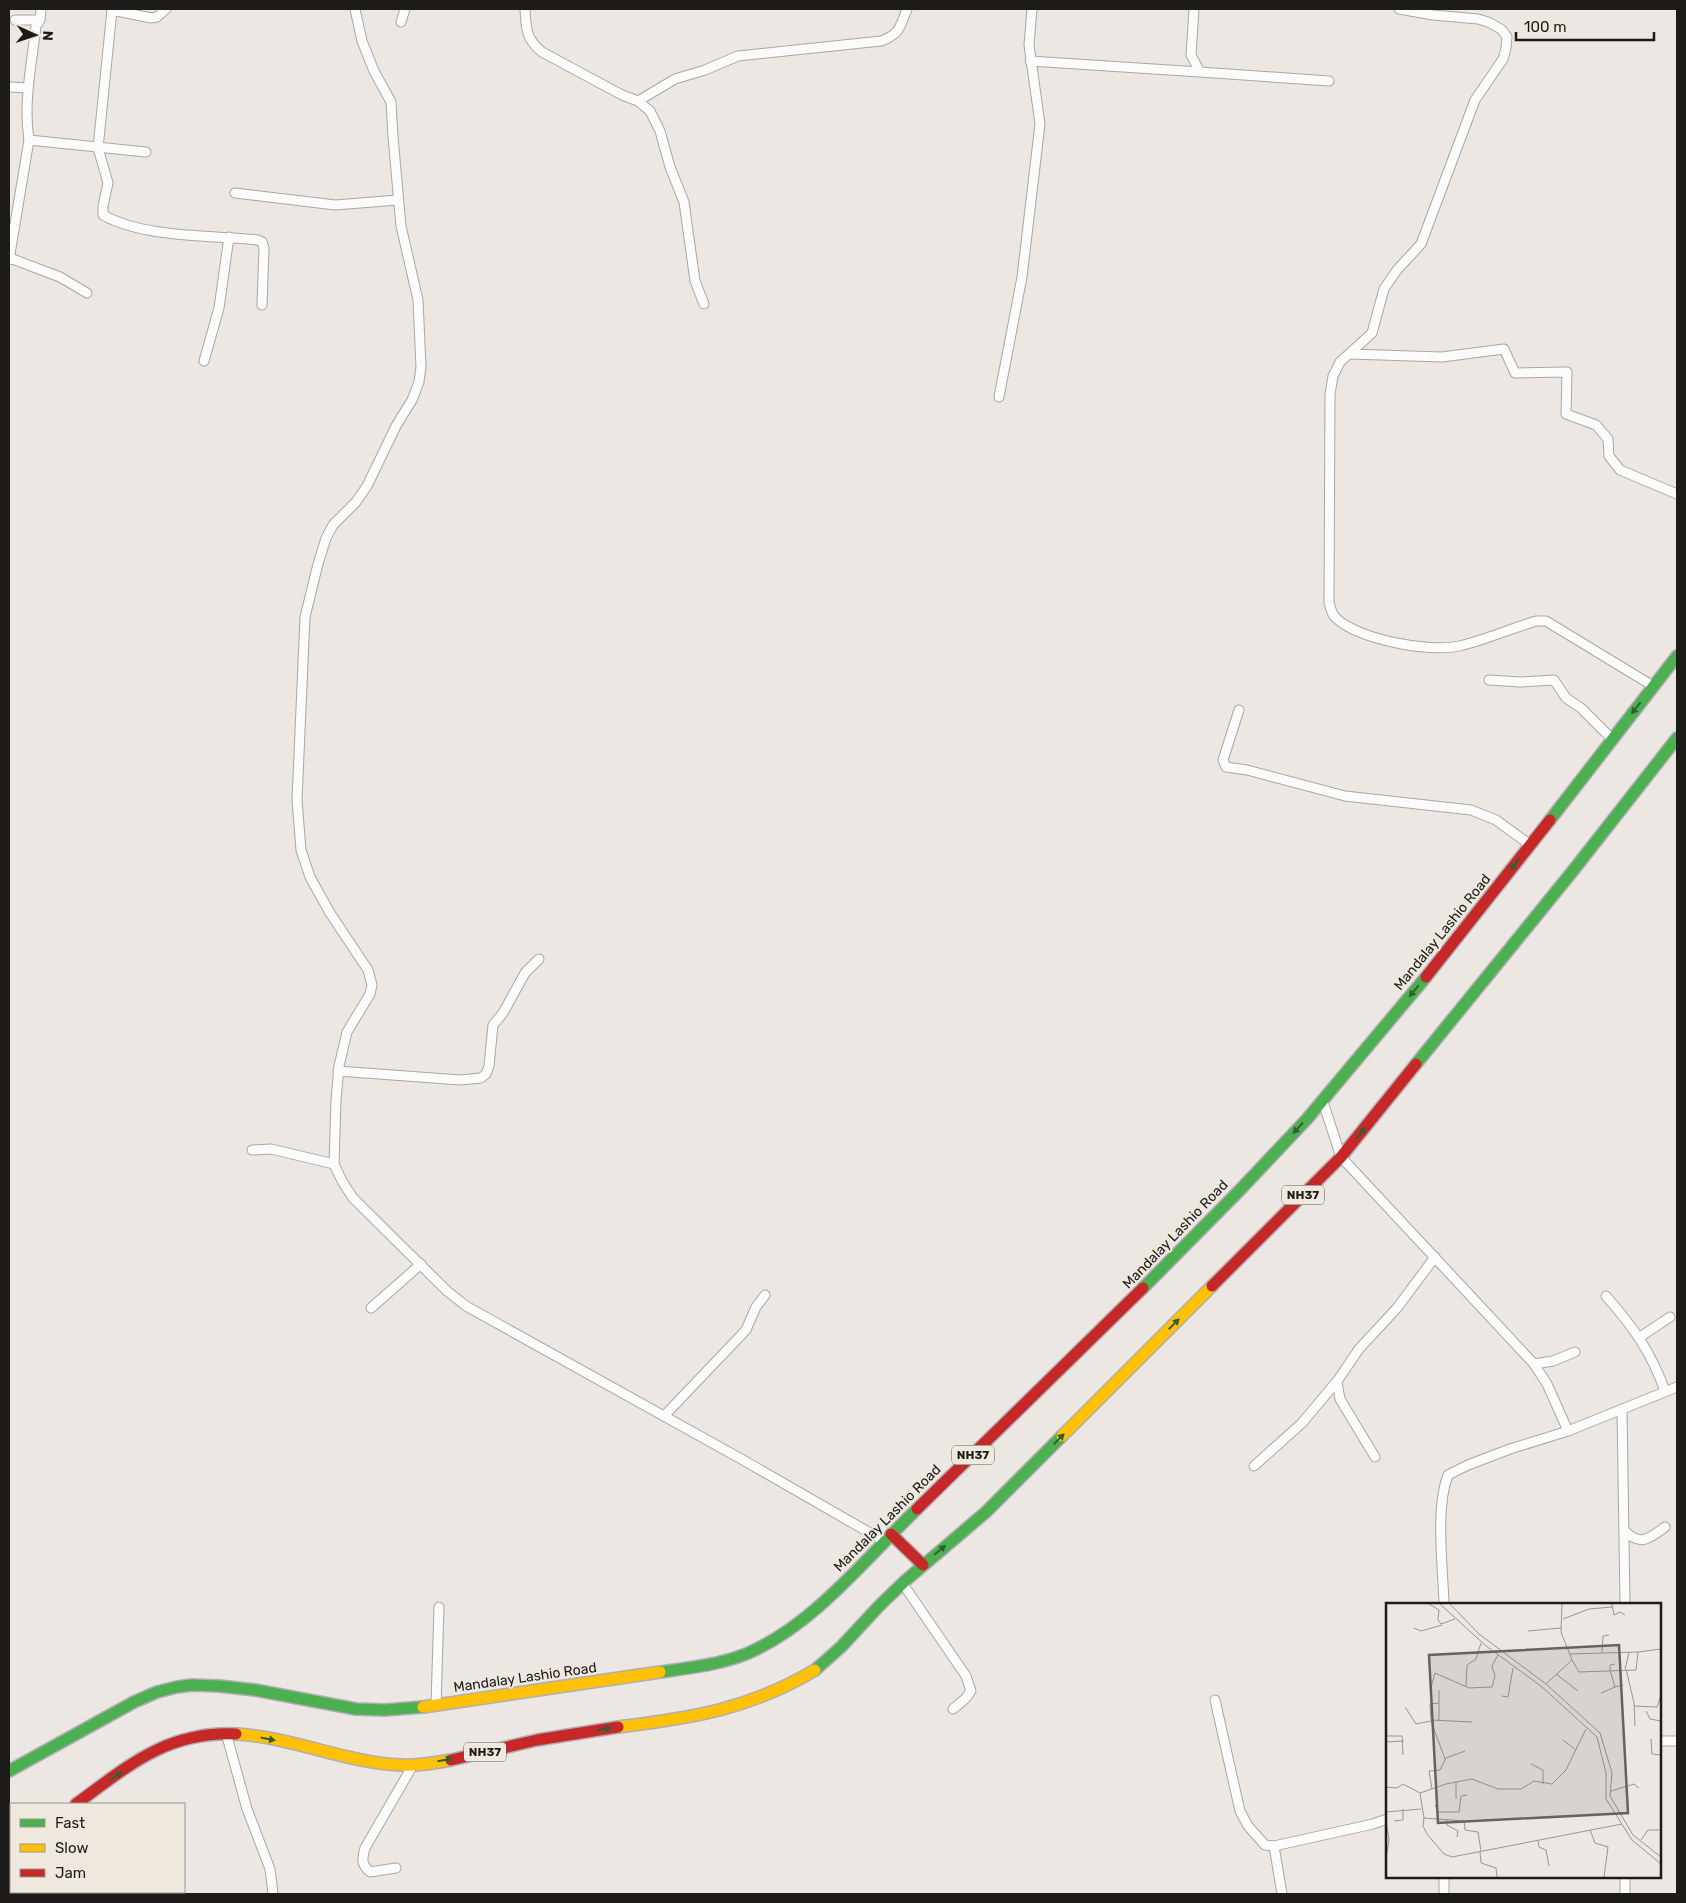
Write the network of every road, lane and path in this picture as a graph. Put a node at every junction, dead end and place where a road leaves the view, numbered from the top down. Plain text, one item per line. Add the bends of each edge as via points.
1 (42, 9) edge
2 (110, 9) edge
3 (166, 9) edge
4 (355, 9) edge
5 (405, 9) edge
6 (525, 9) edge
7 (907, 9) edge
8 (1032, 9) edge
9 (1194, 9) edge
10 (1399, 9) edge
11 (15, 20) dead end
12 (40, 20) junction
13 (401, 22) dead end
14 (1030, 61) junction
15 (1200, 72) junction
16 (1329, 82) dead end
17 (9, 87) edge
18 (28, 88) junction
19 (638, 101) junction
20 (29, 140) junction
21 (98, 148) junction
22 (146, 152) dead end
23 (235, 193) dead end
24 (398, 200) junction
25 (228, 237) junction
26 (9, 259) edge
27 (87, 293) dead end
28 (704, 304) dead end
29 (262, 305) dead end
30 (1350, 354) junction
31 (204, 361) dead end
32 (1000, 397) dead end
33 (1677, 494) edge
34 (1677, 656) edge
35 (1489, 680) dead end
36 (1653, 686) junction
37 (1239, 710) dead end
38 (1677, 738) edge
39 (1612, 739) junction
40 (1530, 844) junction
41 (539, 959) dead end
42 (338, 1071) junction
43 (1322, 1102) junction
44 (252, 1150) dead end
45 (1341, 1157) junction
46 (334, 1164) junction
47 (1435, 1257) junction
48 (421, 1264) junction
49 (765, 1295) dead end
50 (1606, 1296) dead end
51 (371, 1308) dead end
52 (1670, 1317) dead end
53 (1640, 1337) junction
54 (1575, 1352) dead end
55 (1534, 1364) junction
56 (1337, 1382) junction
57 (1677, 1387) edge
58 (1665, 1391) junction
59 (1622, 1409) junction
60 (664, 1416) junction
61 (1568, 1431) junction
62 (1375, 1457) dead end
63 (1254, 1466) dead end
64 (1665, 1526) dead end
65 (1624, 1530) junction
66 (887, 1538) junction
67 (923, 1565) junction
68 (903, 1584) junction
69 (1444, 1603) edge
70 (1625, 1603) edge
71 (439, 1607) dead end
72 (1215, 1700) dead end
73 (436, 1705) junction
74 (953, 1709) dead end
75 (226, 1733) junction
76 (1661, 1741) edge
77 (1677, 1741) edge
78 (413, 1765) junction
79 (9, 1771) edge
80 (77, 1803) edge
81 (1386, 1819) edge
82 (1274, 1846) junction
83 (396, 1868) dead end
84 (1444, 1878) edge
85 (1625, 1878) edge
86 (273, 1894) edge
87 (1282, 1894) edge
88 (1444, 1894) edge
89 (1625, 1894) edge

1 - 12 street
2 - 3 street via 151,18
2 - 21 street
4 - 24 street via 362,41 392,102
5 - 13 street
6 - 19 street via 531,43 542,52
7 - 19 street via 899,31 891,37 738,56 676,79
8 - 14 street
9 - 15 street via 1191,55
10 - 30 street via 1488,22 1501,29 1506,37 1506,48 1503,59 1475,100 1421,244 1384,289 1372,333
11 - 12 street
12 - 18 street via 36,26
14 - 15 street
14 - 32 street via 1040,124 1022,277
15 - 16 street
17 - 18 street
18 - 20 street
19 - 28 street via 650,111 660,131 681,191 695,281
20 - 21 street
20 - 26 street
21 - 22 street
21 - 25 street via 108,183 103,215 118,223 147,230
23 - 24 street via 335,205
24 - 42 street via 418,300 419,382 368,486 333,525 326,538 305,617 297,800 301,850 310,877 368,970 372,985 347,1032
25 - 29 street via 262,242
25 - 31 street via 220,308
26 - 27 street via 60,277
30 - 33 street via 1442,357 1504,349 1515,373 1567,372 1566,414 1596,425 1608,439 1609,456 1620,470
30 - 36 street via 1340,362 1333,376 1330,394 1329,603 1333,615 1365,634 1398,643 1443,648 1536,621 1546,621
34 - 36 highway, Mandalay Lashio Road / NH37
35 - 39 street via 1554,680 1566,698 1581,708
36 -> 39 highway, Mandalay Lashio Road / NH37
37 - 40 street via 1223,760 1226,767 1344,796 1472,810 1496,820
45 -> 38 highway, NH37
39 - 40 highway, Mandalay Lashio Road / NH37
40 -> 43 highway, Mandalay Lashio Road / NH37 via 1471,922
41 - 42 street via 525,973 493,1025 489,1066 482,1078 460,1080
42 - 46 street
43 - 45 street
43 -> 66 highway, Mandalay Lashio Road / NH37 via 1105,1326
44 - 46 street via 270,1149
45 - 47 street
67 -> 45 highway, NH37 via 986,1512
46 - 48 street via 353,1198
47 - 55 street
47 - 56 street
48 - 51 street
48 - 60 street via 466,1306
49 - 60 street via 746,1330
50 - 53 street
52 - 53 street
53 - 58 street
54 - 55 street
55 - 61 street via 1547,1384
56 - 62 street via 1340,1399
56 - 63 street via 1302,1423
57 - 58 street
58 - 59 street
59 - 61 street
59 - 65 street
60 - 66 street
61 - 69 street via 1510,1449 1448,1475 1441,1506
64 - 65 street via 1650,1538 1641,1540 1632,1538
65 - 70 street
66 - 67 highway
66 - 73 highway, Mandalay Lashio Road / NH37 via 807,1615 754,1651 730,1660
67 - 68 highway, NH37
68 - 74 street via 966,1676 970,1691 966,1699
78 -> 68 highway, NH37 via 539,1739 694,1716 751,1702 816,1669
71 - 73 street
72 - 82 street via 1240,1811 1265,1845
73 - 79 highway, Mandalay Lashio Road / NH37 via 385,1710 356,1708 255,1690 219,1686 177,1687 134,1702
75 -> 78 highway, NH37 via 282,1741 379,1762
80 -> 75 highway, NH37 via 133,1763 178,1740
75 - 86 street via 247,1810 270,1869
76 - 77 street
78 - 83 street via 365,1848 362,1859 370,1872
81 - 82 street
82 - 87 street
84 - 88 street
85 - 89 street

